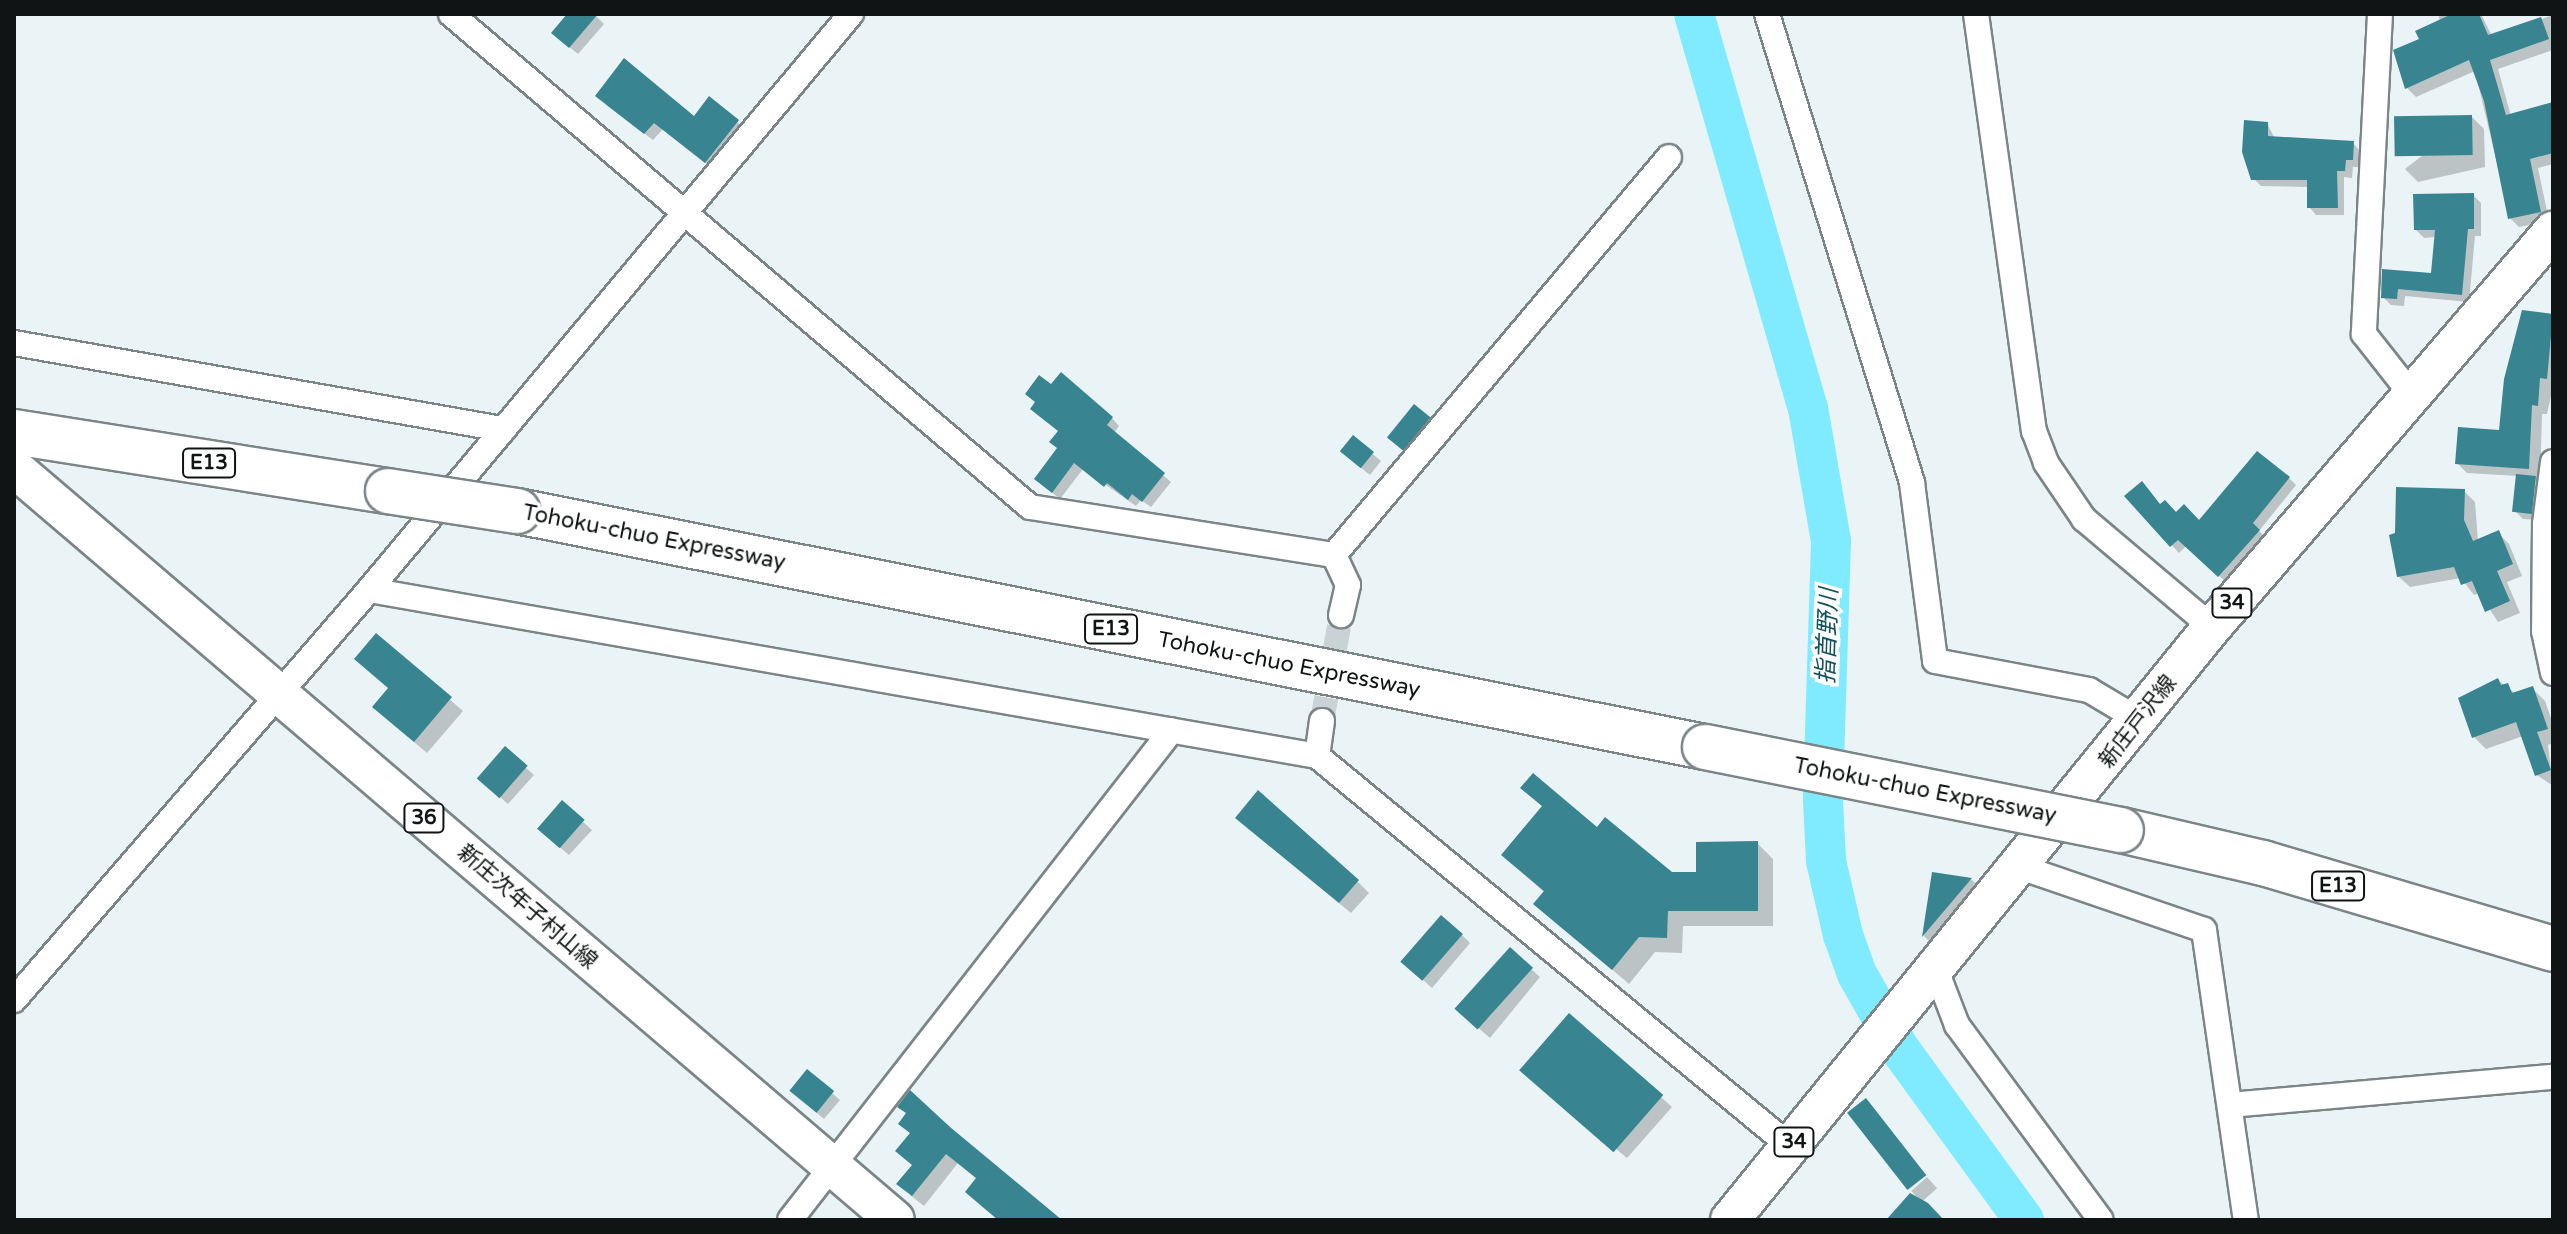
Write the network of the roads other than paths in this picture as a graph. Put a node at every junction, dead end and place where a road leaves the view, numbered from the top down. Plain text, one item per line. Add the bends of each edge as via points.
1 (451, 14) edge
2 (851, 14) edge
3 (1767, 14) edge
4 (1976, 14) edge
5 (2380, 14) edge
6 (1669, 157) dead end
7 (685, 213) junction
8 (2553, 231) edge
9 (14, 343) edge
10 (2412, 395) junction
11 (504, 429) junction
12 (19, 445) edge
13 (2553, 462) edge
14 (1334, 555) junction
15 (369, 590) junction
16 (1341, 615) tunnel mouth
17 (2212, 627) junction
18 (2553, 673) edge
19 (278, 695) junction
20 (1322, 721) tunnel mouth
21 (2141, 721) junction
22 (1172, 730) junction
23 (1317, 756) junction
24 (2020, 867) junction
25 (2553, 949) edge
26 (1927, 974) junction
27 (14, 1000) edge
28 (2553, 1077) edge
29 (2230, 1105) junction
30 (1790, 1146) junction
31 (831, 1171) junction
32 (1744, 1214) edge
33 (790, 1220) edge
34 (895, 1220) edge
35 (2101, 1220) edge
36 (2246, 1220) edge

1 - 7 street
2 - 7 street
3 - 21 street via 1912,483 1935,661 2089,690
4 - 17 street via 2038,442 2063,493 2084,519
5 - 10 street via 2364,334
6 - 14 street
7 - 11 street
7 - 14 street via 1030,507
8 - 10 main road, 新庄戸沢線 / 34
9 - 11 street
10 - 17 main road, 新庄戸沢線 / 34
11 - 15 street
12 - 19 main road, 新庄次年子村山線 / 36
12 - 25 highway, Tohoku-chuo Expressway / E13, bridge via 517,511 1705,747 2263,863
13 - 18 street via 2545,524 2544,631
14 - 16 street via 1348,585
15 - 19 street
15 - 22 street
17 - 21 main road, 新庄戸沢線 / 34
19 - 27 street
19 - 31 main road, 新庄次年子村山線 / 36
20 - 23 street
21 - 24 main road, 新庄戸沢線 / 34
22 - 23 street
22 - 31 street
23 - 30 street
24 - 26 main road, 新庄戸沢線 / 34
24 - 29 street via 2204,930
26 - 30 main road, 新庄戸沢線 / 34
26 - 35 street via 1957,1025
28 - 29 street
29 - 36 street
30 - 32 main road, 新庄戸沢線 / 34
31 - 33 street
31 - 34 main road, 新庄次年子村山線 / 36

